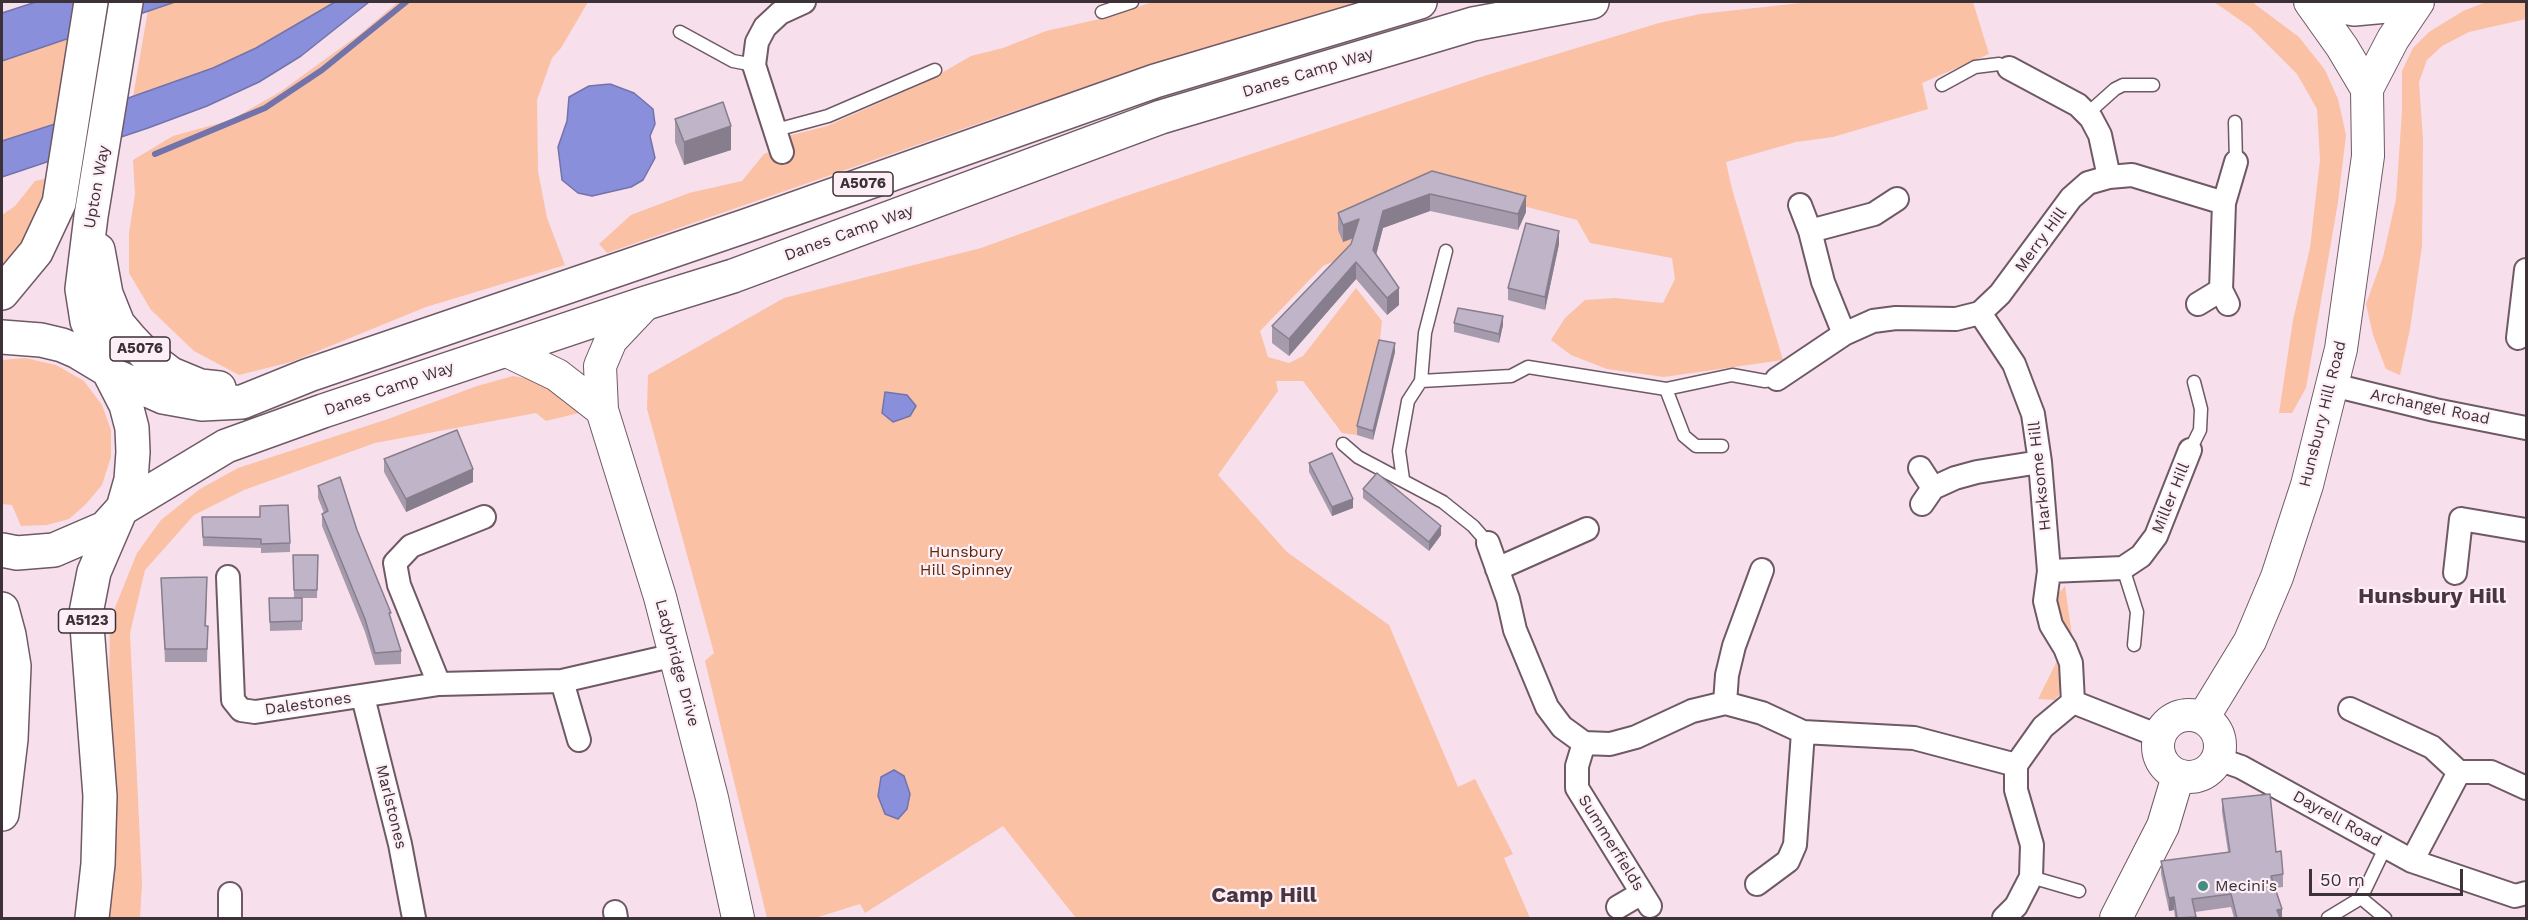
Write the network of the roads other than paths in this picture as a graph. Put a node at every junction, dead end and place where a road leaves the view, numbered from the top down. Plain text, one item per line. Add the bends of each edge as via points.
1 (91, 2) edge
2 (126, 2) edge
3 (804, 2) edge
4 (1132, 2) edge
5 (1420, 2) edge
6 (1592, 2) edge
7 (2311, 2) edge
8 (2399, 2) edge
9 (2418, 2) edge
10 (1102, 12) dead end
11 (680, 32) dead end
12 (754, 65) junction
13 (2009, 68) joint
14 (934, 69) dead end
15 (1942, 85) dead end
16 (2153, 85) dead end
17 (2367, 89) junction
18 (2087, 114) junction
19 (2235, 122) dead end
20 (779, 141) joint
21 (2236, 162) joint
22 (2109, 177) junction
23 (1897, 199) dead end
24 (2224, 203) junction
25 (1800, 205) dead end
26 (91, 216) junction
27 (1810, 231) junction
28 (1446, 251) dead end
29 (2526, 270) edge
30 (2, 293) edge
31 (646, 303) junction
32 (2198, 304) dead end
33 (1980, 313) junction
34 (1844, 334) junction
35 (2, 337) edge
36 (2518, 338) dead end
37 (505, 350) junction
38 (110, 372) junction
39 (1777, 379) joint
40 (1420, 381) junction
41 (2194, 382) dead end
42 (2333, 386) junction
43 (273, 388) junction
44 (1666, 389) junction
45 (602, 410) junction
46 (2526, 428) edge
47 (1343, 444) dead end
48 (1722, 446) dead end
49 (2190, 450) joint
50 (2040, 462) junction
51 (1920, 468) dead end
52 (1402, 479) junction
53 (121, 511) junction
54 (484, 517) dead end
55 (1587, 529) dead end
56 (2526, 530) edge
57 (1488, 543) joint
58 (2, 550) edge
59 (2123, 568) junction
60 (1497, 569) junction
61 (1762, 570) dead end
62 (2049, 571) junction
63 (2455, 573) dead end
64 (228, 577) dead end
65 (2, 609) edge
66 (2134, 645) dead end
67 (675, 655) junction
68 (562, 681) junction
69 (440, 684) junction
70 (363, 697) junction
71 (2073, 702) junction
72 (1725, 703) junction
73 (2350, 709) dead end
74 (2203, 718) junction
75 (1803, 732) junction
76 (2160, 736) junction
77 (579, 740) dead end
78 (1584, 743) junction
79 (2218, 759) junction
80 (2016, 765) junction
81 (2459, 772) junction
82 (2178, 776) junction
83 (2526, 788) edge
84 (2, 814) edge
85 (2386, 846) junction
86 (2412, 861) junction
87 (2031, 877) junction
88 (1758, 884) dead end
89 (2079, 891) dead end
90 (2526, 893) edge
91 (230, 894) dead end
92 (2361, 898) junction
93 (1618, 907) dead end
94 (92, 918) edge
95 (230, 918) edge
96 (414, 918) edge
97 (738, 918) edge
98 (2004, 918) edge
99 (2116, 918) edge
100 (2328, 918) edge
101 (2385, 918) edge

1 - 30 highway via 59,203 36,252
2 - 26 highway, Upton Way / A5076
3 - 12 street via 780,13 765,27 757,42
4 - 10 lane
5 - 43 highway, A5076 via 1155,81
6 - 31 highway, Danes Camp Way / A5076 via 1473,24 1161,117 733,276
7 - 8 highway via 2354,9
7 - 17 street
9 - 17 street, Hunsbury Hill Road
11 - 12 lane via 733,61
12 - 20 street
13 - 15 lane via 1999,64 1975,67
13 - 18 street via 2078,105
14 - 20 lane
16 - 18 lane via 2123,85
17 - 42 street, Hunsbury Hill Road via 2367,156
18 - 22 street via 2100,135
19 - 21 lane
21 - 24 street
22 - 24 street, Merry Hill via 2132,175
22 - 33 street, Merry Hill via 2088,183 2071,198 2000,294
23 - 27 street via 1874,214
24 - 32 street via 2225,297
25 - 27 street
26 - 38 highway, Upton Way / A5076 via 82,290 87,321
26 - 43 highway, A5076 via 110,304 118,324 147,356 171,374 200,386 231,390
27 - 34 street via 1823,282
28 - 40 lane via 1425,333
29 - 36 street
31 - 37 highway, Danes Camp Way / A5076
31 - 45 street, Ladybridge Drive via 611,340 600,366
33 - 34 street via 1956,320 1873,321
33 - 50 street, Harksome Hill via 2014,364 2033,414
34 - 39 street
35 - 38 highway via 62,345
37 - 45 street via 557,375
37 - 53 highway, Danes Camp Way / A5076 via 226,446
38 - 43 highway, A5076 via 163,397 202,404 242,402
38 - 53 highway, Upton Way via 132,428 131,480
39 - 44 lane via 1765,381 1732,375
40 - 44 lane via 1511,376 1528,367
40 - 52 lane via 1408,401 1399,451
41 - 49 lane via 2201,409 2200,430
42 - 46 street, Archangel Road
42 - 74 street, Hunsbury Hill Road via 2277,577 2250,641
44 - 48 lane via 1684,436 1696,446
45 - 67 street, Ladybridge Drive
47 - 52 lane via 1358,457
49 - 59 street, Miller Hill via 2156,536 2141,556
50 - 51 street via 1977,472 1927,496
50 - 62 street, Harksome Hill
52 - 57 lane via 1443,502
53 - 58 highway, Danes Camp Way via 105,528 54,550
53 - 94 highway, A5123 via 94,572 86,613 100,796
54 - 69 street via 411,546 395,562 399,585
55 - 60 street
56 - 63 street via 2461,519
57 - 60 street
59 - 62 street
59 - 66 lane via 2138,612
60 - 78 street via 1515,630 1547,707 1562,727
61 - 72 street via 1734,646
62 - 71 street, Harksome Hill via 2047,613 2071,663
64 - 70 street, Dalestones via 233,700 241,710 255,712
65 - 84 highway via 14,666 13,716
67 - 68 street, Dalestones
67 - 97 street, Ladybridge Drive
68 - 69 street, Dalestones
68 - 77 street
69 - 70 street, Dalestones
70 - 96 street, Marlstones
71 - 76 street
71 - 80 street via 2043,727
72 - 75 street via 1762,713
72 - 78 street via 1692,711 1636,737 1610,744
73 - 81 street via 2432,747
74 - 76 street via 2183,716 2173,720
74 - 79 street via 2218,734
75 - 80 street via 1914,738
75 - 88 street via 1795,845 1788,861
76 - 82 street via 2158,751 2162,762
78 - 93 street, Summerfields via 1577,766 1577,788 1646,899
79 - 82 street via 2203,774
79 - 85 street, Dayrell Road via 2241,767
80 - 87 street via 2016,790 2032,845
81 - 83 street via 2491,772
81 - 86 street
82 - 99 street via 2163,826
85 - 86 street, Dayrell Road
85 - 92 lane
86 - 90 street, Dayrell Road via 2515,896
87 - 89 lane
87 - 98 street via 2016,906
91 - 95 street
92 - 100 lane
92 - 101 lane

